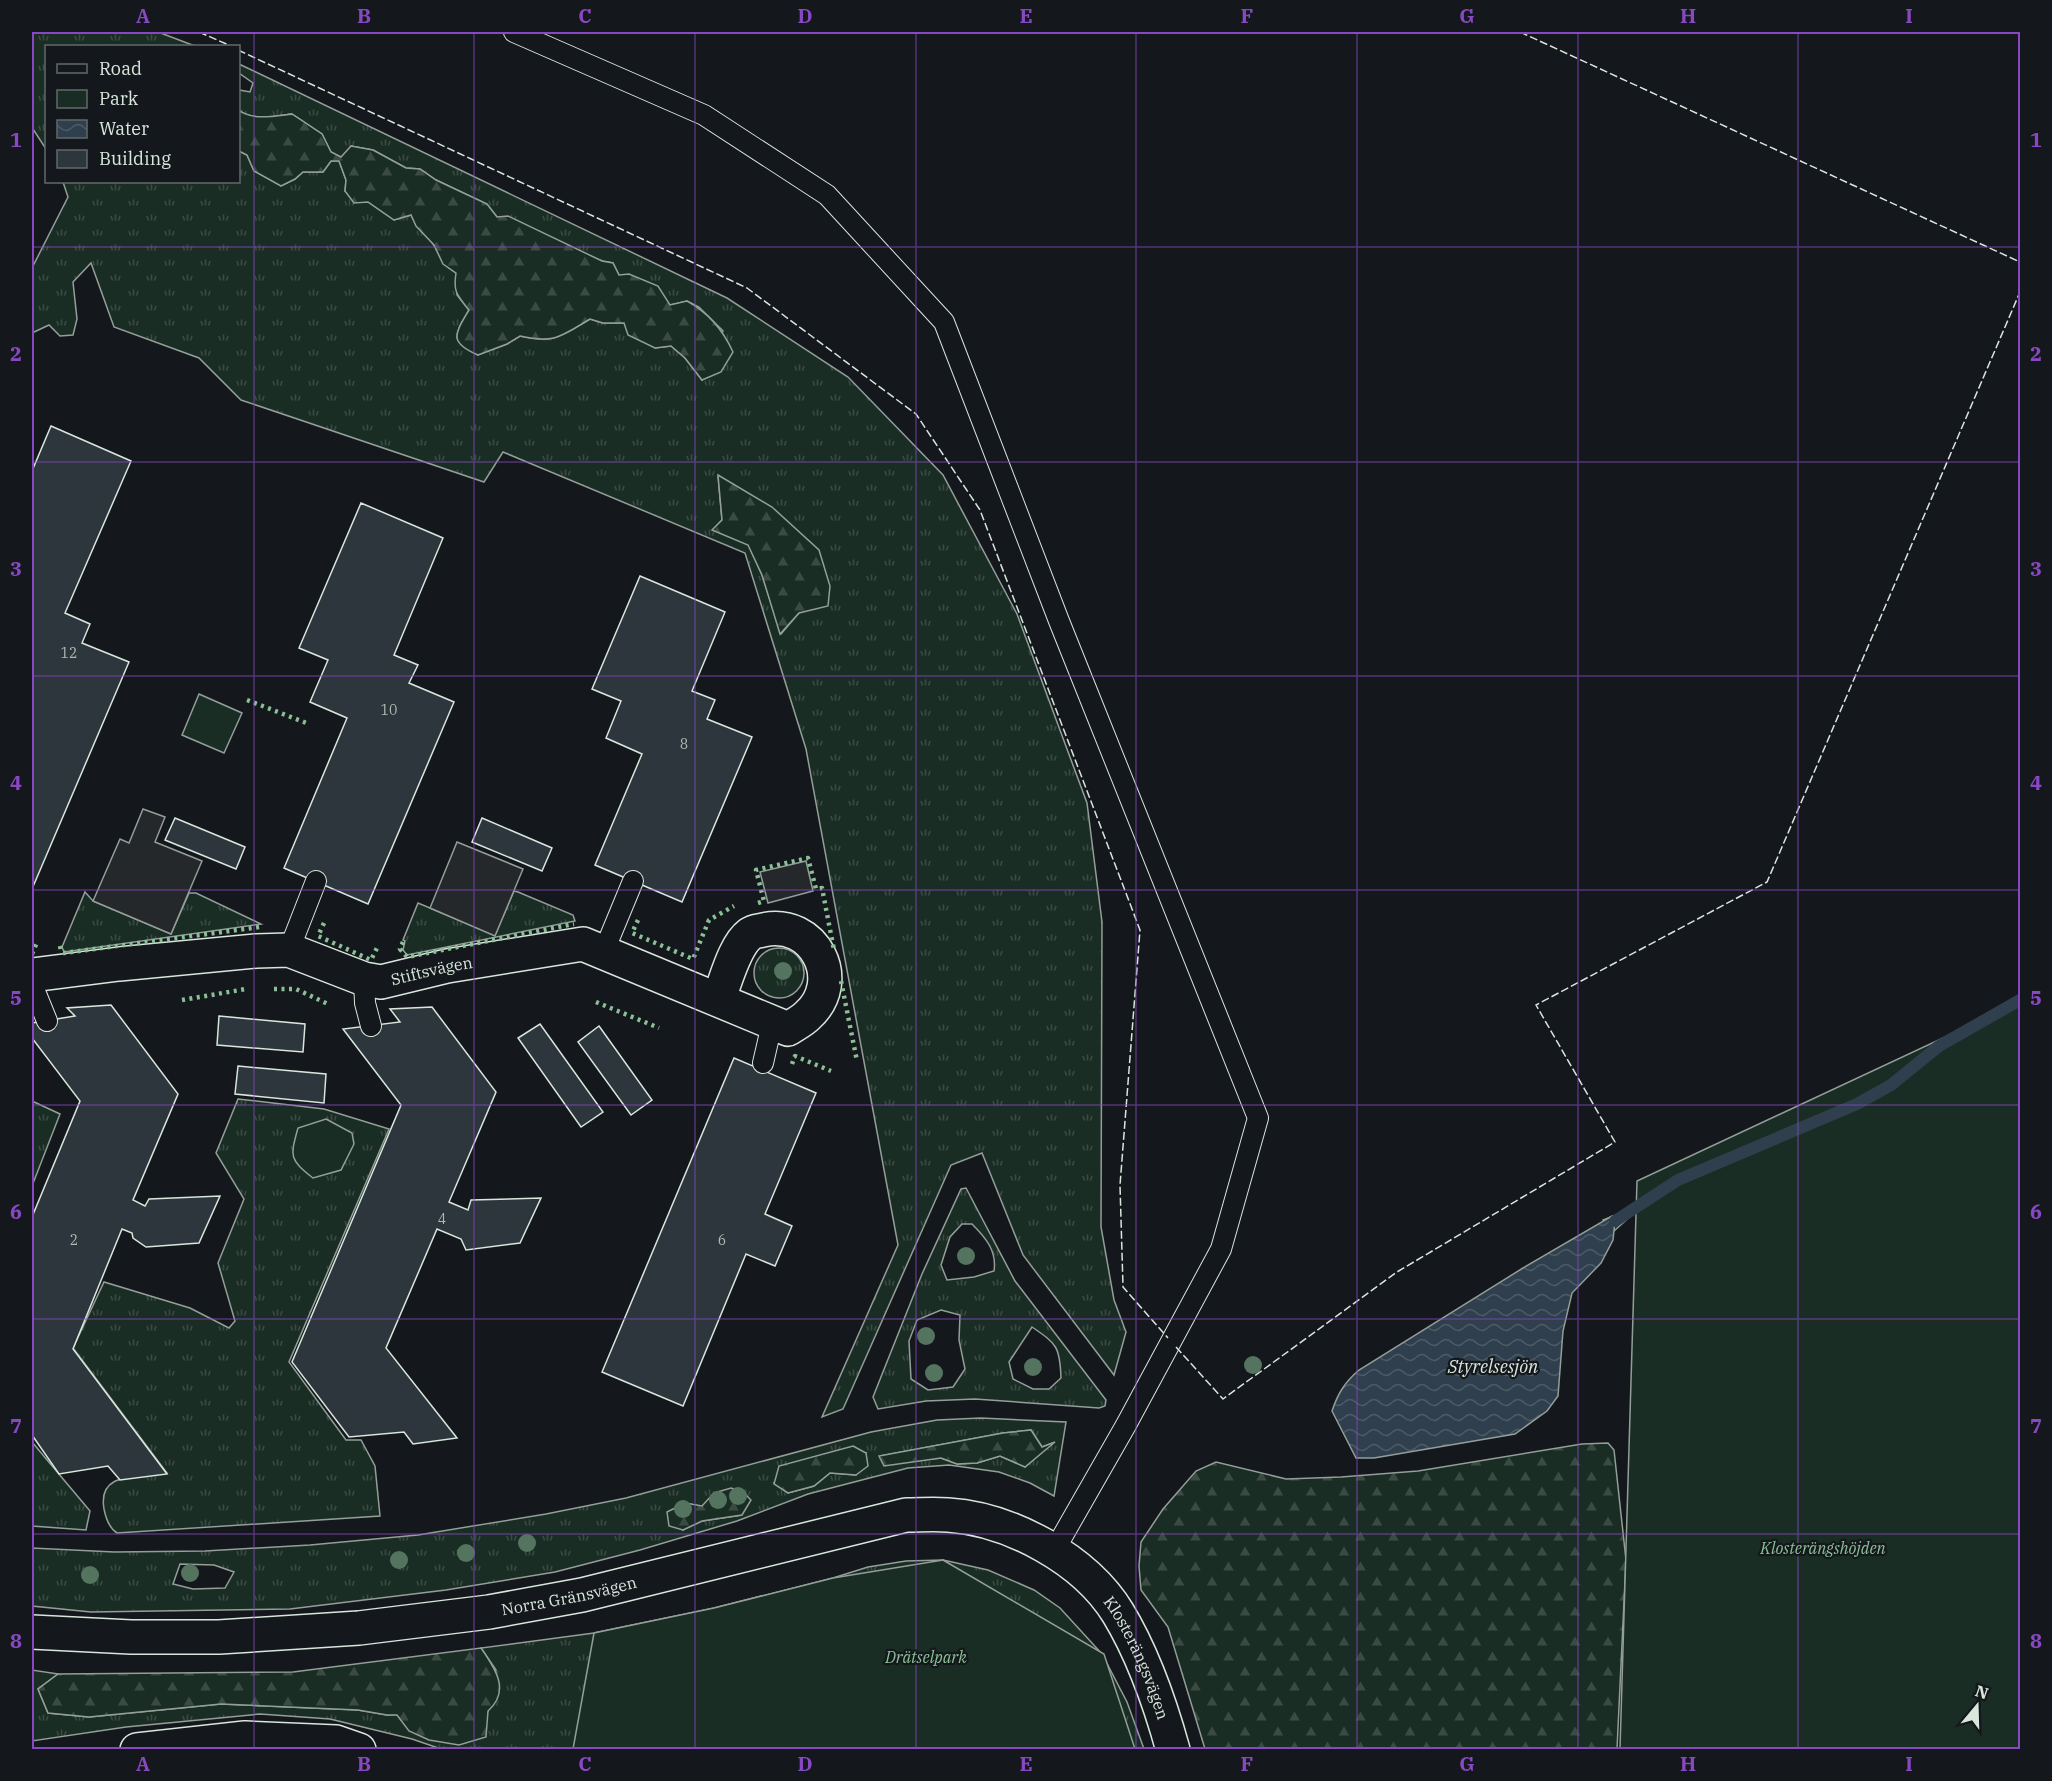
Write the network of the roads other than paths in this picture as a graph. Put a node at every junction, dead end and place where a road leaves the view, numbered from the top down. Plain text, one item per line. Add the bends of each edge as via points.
1 (514, 32) edge
2 (316, 881) dead end
3 (633, 881) dead end
4 (289, 950) junction
5 (604, 951) junction
6 (32, 975) edge
7 (364, 979) junction
8 (32, 984) edge
9 (718, 1000) junction
10 (47, 1021) dead end
11 (772, 1024) junction
12 (371, 1026) dead end
13 (763, 1064) dead end
14 (1054, 1551) junction
15 (1085, 1575) joint
16 (32, 1632) edge
17 (342, 1747) edge
18 (137, 1749) edge
19 (1173, 1749) edge

1 - 14 lane via 704,115 827,195 944,322 1258,1118 1221,1249
2 - 4 lane
3 - 5 lane
4 - 6 street, Stiftsvägen via 131,962
4 - 7 street, Stiftsvägen
5 - 7 street, Stiftsvägen via 583,944 447,966 381,982
5 - 9 street, Stiftsvägen
7 - 12 lane
8 - 10 lane
9 - 11 street, Stiftsvägen
9 - 11 street, Stiftsvägen via 739,947 751,932 771,928 792,931 813,944 824,960 826,979 821,997 808,1016 788,1029
11 - 13 lane
14 - 15 street, Norra Gränsvägen
14 - 16 street, Norra Gränsvägen via 1020,1534 977,1520 949,1515 906,1515 604,1590 489,1612 359,1628 219,1637
15 - 19 street, Klosterängsvägen via 1118,1613 1139,1655
17 - 18 street via 245,1738

